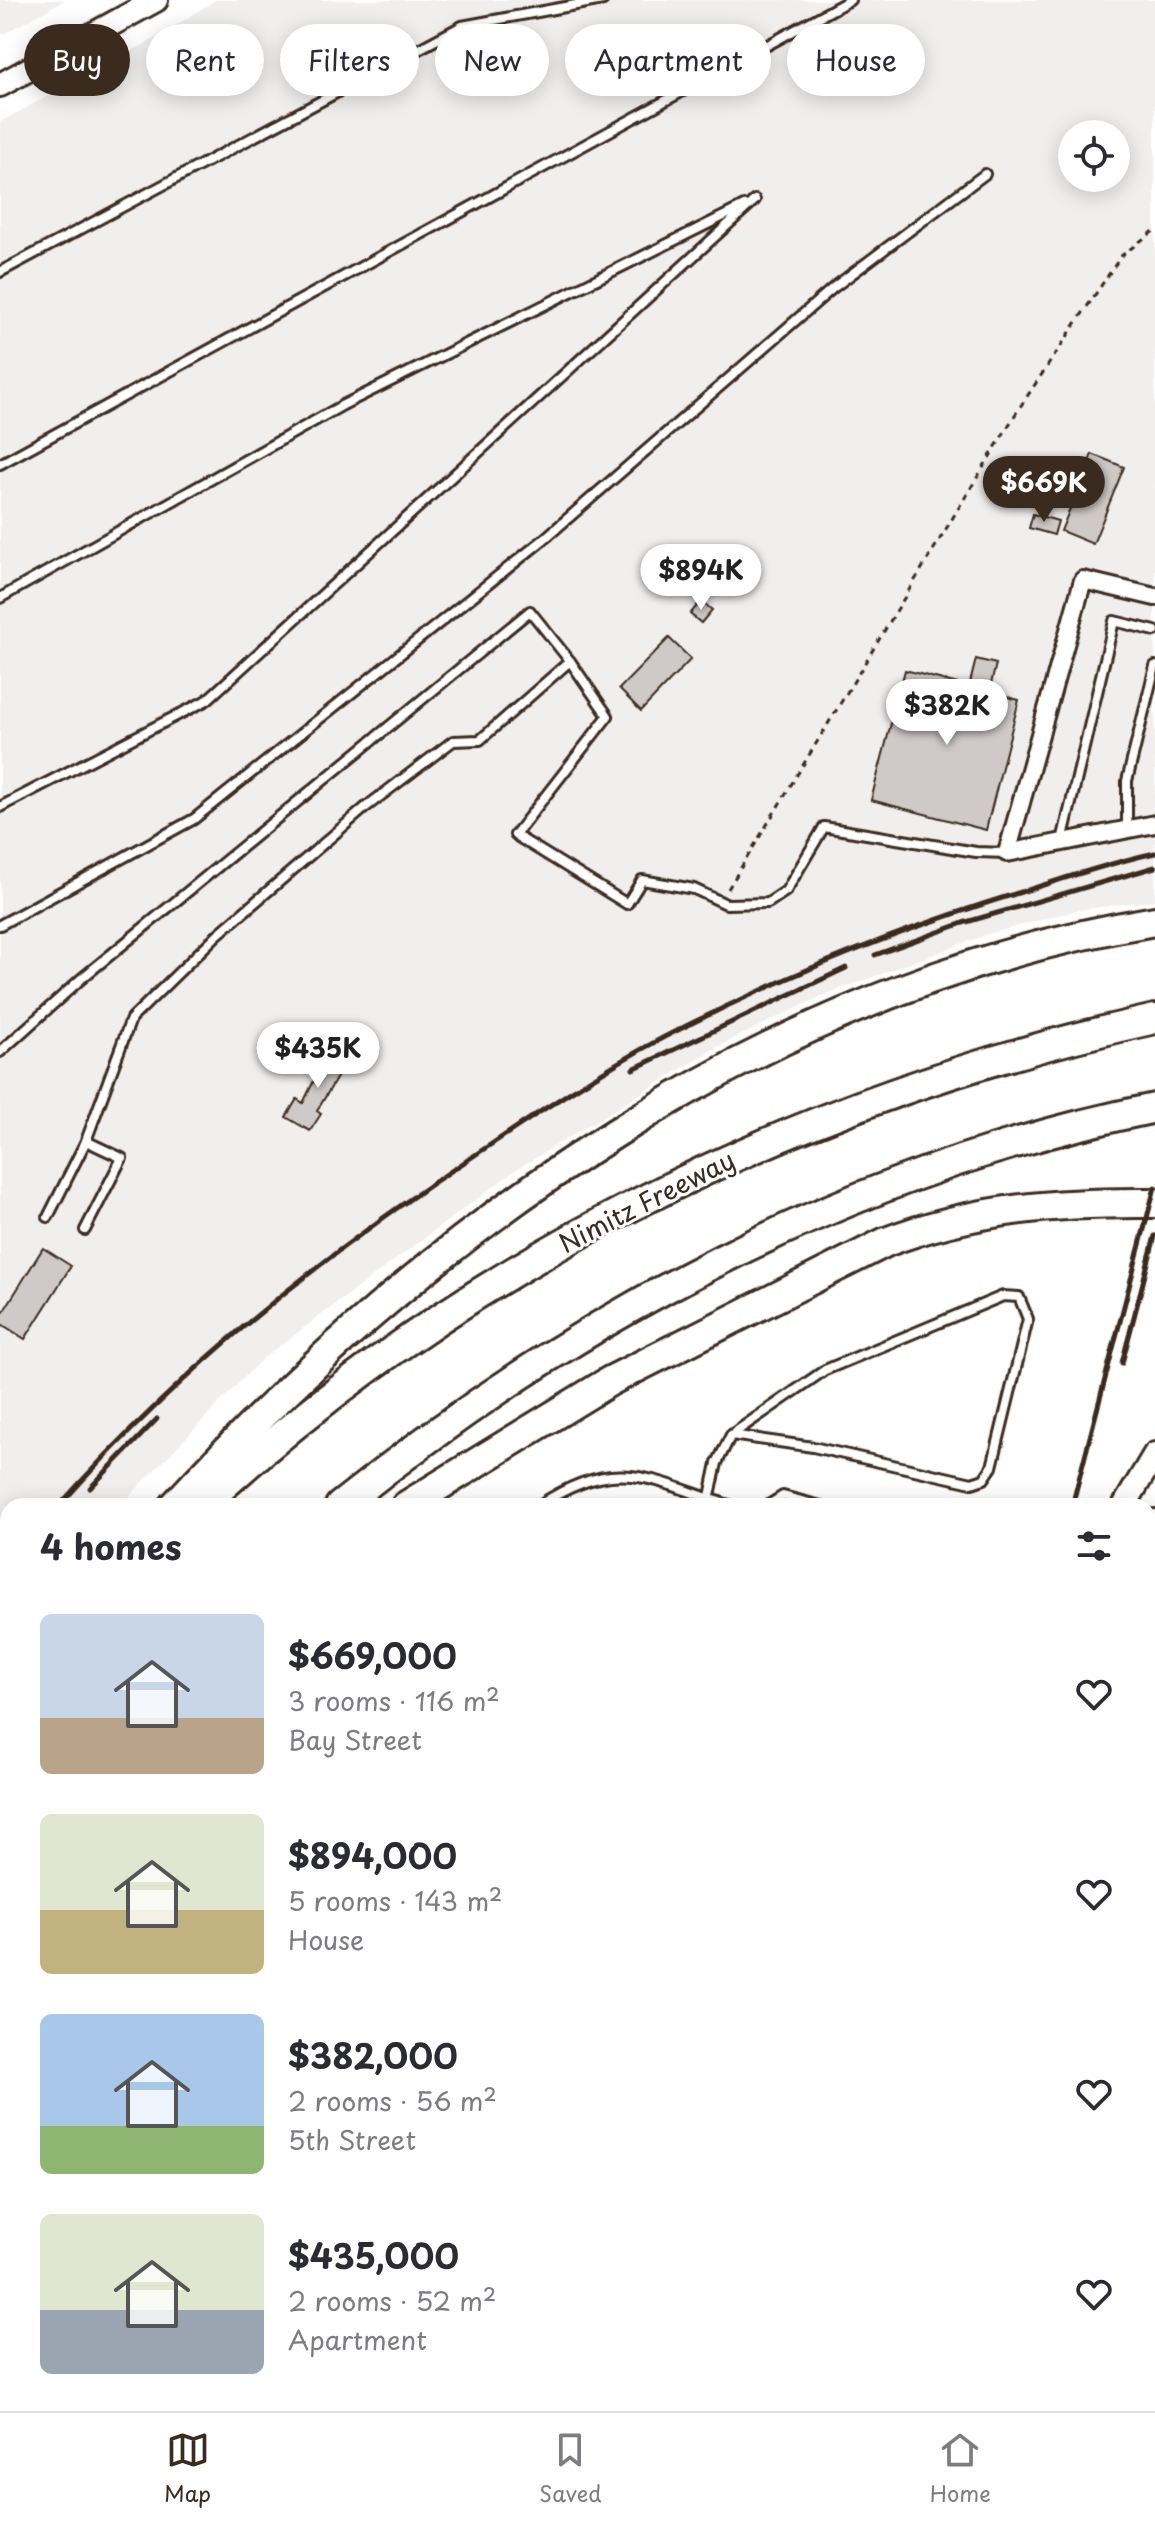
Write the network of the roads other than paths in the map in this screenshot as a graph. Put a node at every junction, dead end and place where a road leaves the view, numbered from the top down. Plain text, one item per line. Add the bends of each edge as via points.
1 (156, 0) edge
2 (603, 0) edge
3 (850, 0) edge
4 (0, 85) edge
5 (985, 174) dead end
6 (0, 272) edge
7 (0, 464) edge
8 (1155, 597) edge
9 (0, 598) edge
10 (1155, 631) edge
11 (570, 661) junction
12 (1155, 666) edge
13 (0, 807) edge
14 (1155, 824) edge
15 (1127, 829) junction
16 (1062, 841) junction
17 (1007, 853) junction
18 (1155, 921) edge
19 (0, 925) edge
20 (1155, 1019) edge
21 (0, 1052) edge
22 (1155, 1108) edge
23 (86, 1141) junction
24 (1155, 1203) edge
25 (48, 1217) dead end
26 (85, 1230) dead end
27 (731, 1435) junction
28 (1155, 1454) edge
29 (182, 1498) edge
30 (210, 1498) edge
31 (350, 1498) edge
32 (419, 1498) edge
33 (552, 1498) edge
34 (701, 1498) edge
35 (711, 1498) edge
36 (1129, 1498) edge

1 - 4 street
2 - 6 lane via 462,26
3 - 7 lane
5 - 19 lane via 833,288 543,540 194,819
8 - 17 street via 1083,580
9 - 13 lane via 343,405 755,200 207,700
10 - 16 lane via 1114,621
11 - 17 lane via 608,716 515,835 627,904 642,880 746,906 768,903 786,891 824,827
11 - 21 lane via 530,611 104,960
11 - 23 lane via 480,740 453,741 366,807 227,925 131,1019
12 - 15 lane via 1127,781
14 - 15 street
15 - 16 street
16 - 17 street
18 - 29 highway via 1043,944 923,982 812,1027 670,1099 567,1163 449,1252 266,1411
20 - 30 highway, Nimitz Freeway via 999,1059 886,1096 751,1150 631,1207 515,1272 415,1337 298,1424
22 - 31 highway via 1057,1132 905,1180 687,1275 522,1374
23 - 25 lane
23 - 26 lane via 122,1158
24 - 32 highway via 998,1210 886,1242 610,1381
27 - 27 lane via 813,1447 972,1483 984,1479 992,1467 1028,1319 1024,1303 1019,1297 1003,1296 825,1370
27 - 35 lane via 717,1463
28 - 36 street
33 - 34 lane via 577,1483 626,1476 651,1477

